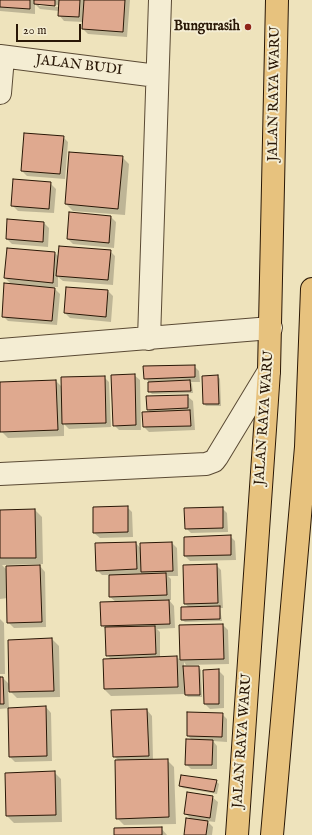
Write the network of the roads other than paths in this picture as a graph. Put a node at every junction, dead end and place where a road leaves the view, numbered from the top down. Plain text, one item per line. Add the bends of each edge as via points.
1 (160, 0) edge
2 (276, 0) edge
3 (1, 56) edge
4 (157, 76) junction
5 (0, 93) edge
6 (312, 289) edge
7 (271, 328) junction
8 (148, 339) junction
9 (0, 350) edge
10 (269, 371) junction
11 (309, 457) edge
12 (0, 474) edge
13 (312, 514) edge
14 (298, 540) junction
15 (237, 835) edge
16 (272, 835) edge

1 - 4 street
2 - 7 highway, JALAN RAYA WARU
3 - 4 street, JALAN BUDI
3 - 5 street
4 - 8 street
6 - 11 highway
7 - 8 street
7 - 10 highway, JALAN RAYA WARU
8 - 9 street
10 - 12 street via 214,461 206,464
10 - 15 highway, JALAN RAYA WARU
11 - 14 highway
13 - 14 street
14 - 16 highway

